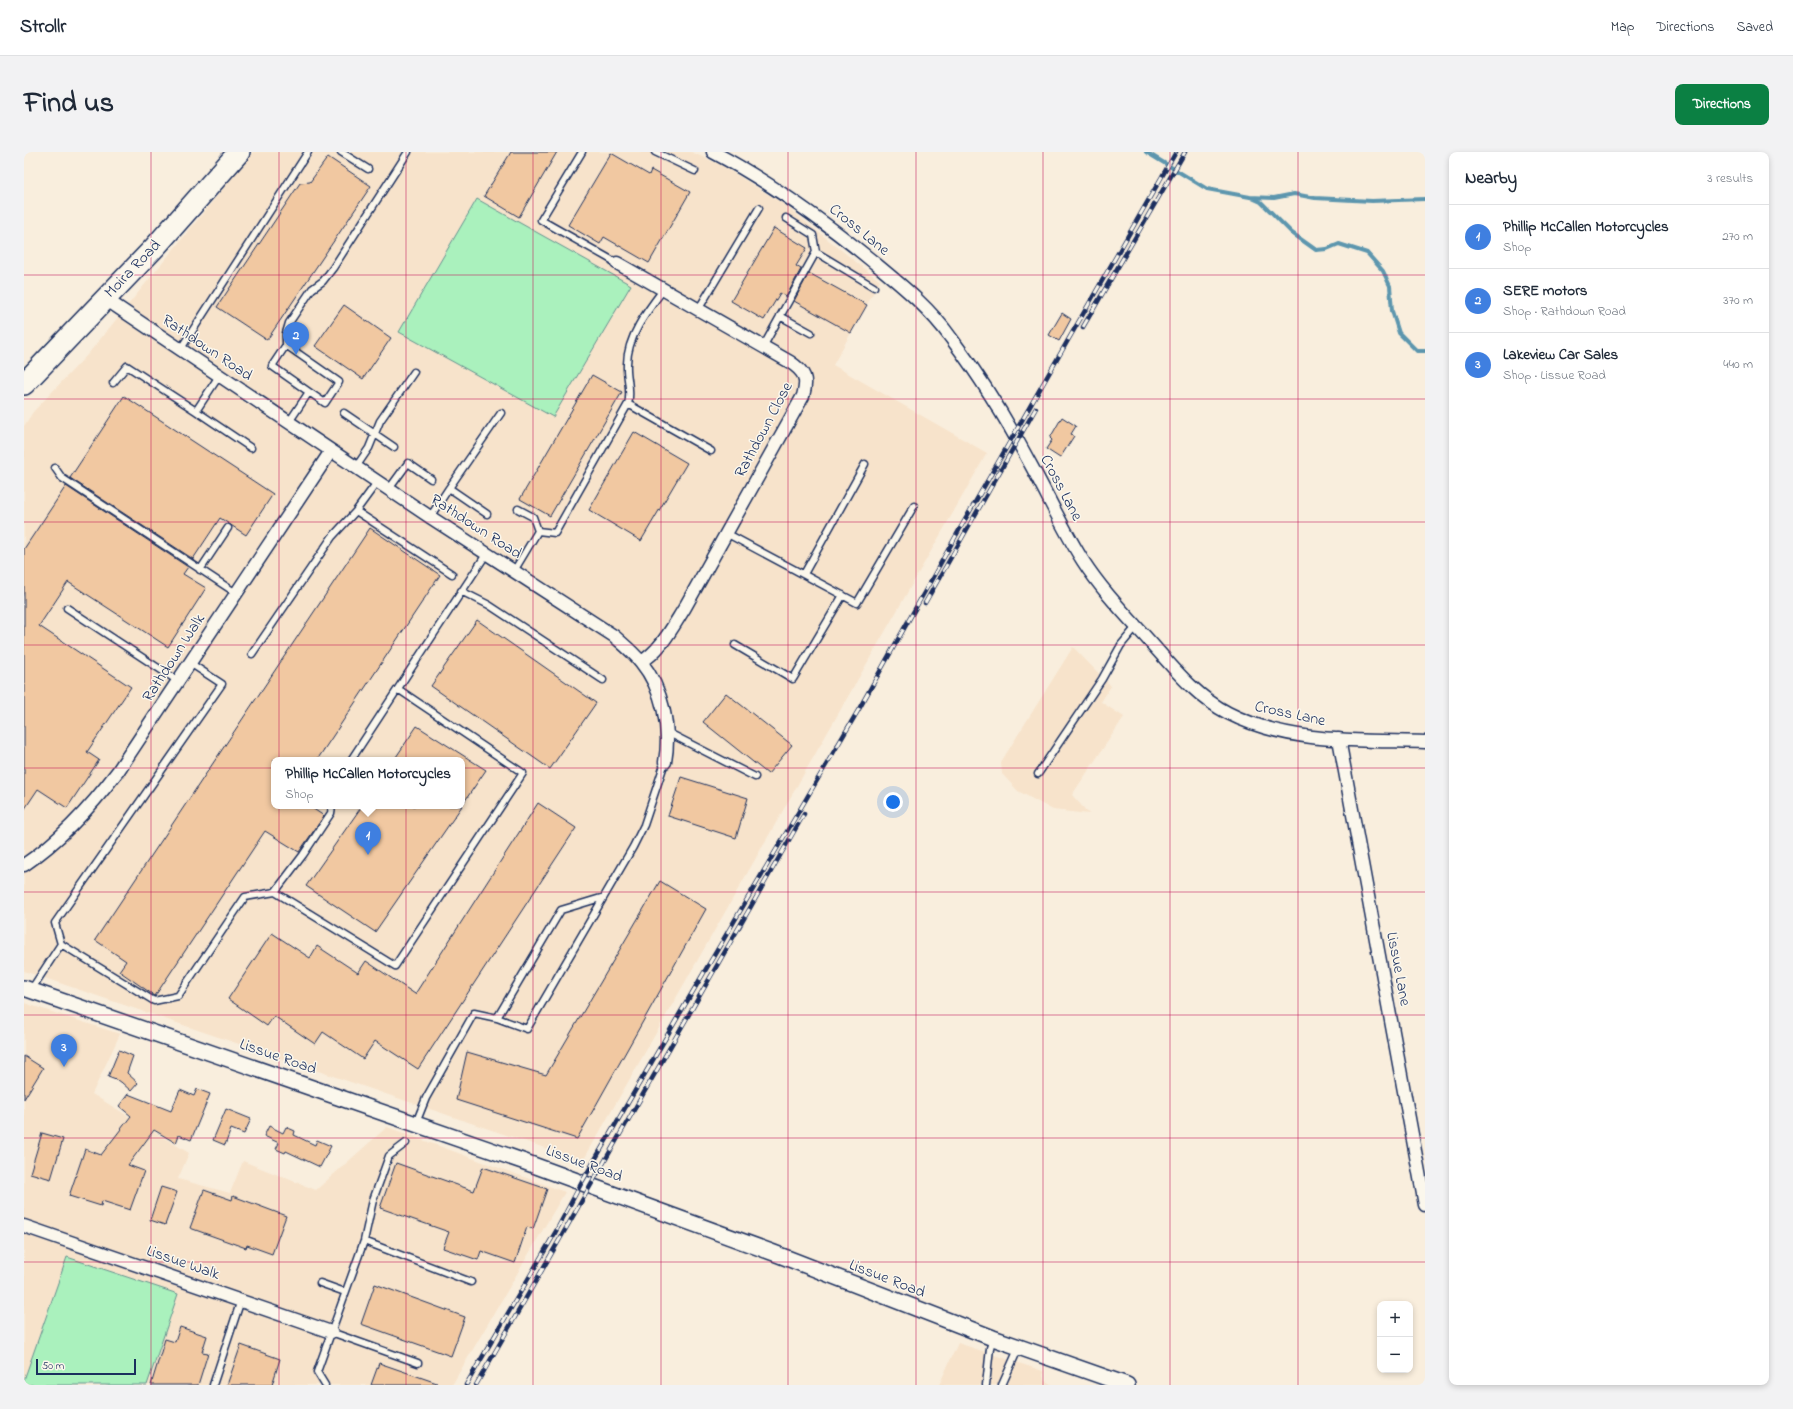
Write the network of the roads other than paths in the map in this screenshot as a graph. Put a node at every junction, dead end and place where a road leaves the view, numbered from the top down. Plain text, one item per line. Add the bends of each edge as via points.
1 (239, 152) edge
2 (308, 152) edge
3 (341, 152) edge
4 (408, 152) edge
5 (582, 152) edge
6 (655, 152) edge
7 (713, 152) edge
8 (368, 169) dead end
9 (695, 171) dead end
10 (759, 208) dead end
11 (786, 218) dead end
12 (816, 252) junction
13 (616, 263) joint
14 (874, 287) dead end
15 (663, 290) junction
16 (104, 298) junction
17 (698, 310) junction
18 (780, 316) junction
19 (811, 333) dead end
20 (286, 345) junction
21 (763, 347) junction
22 (180, 350) junction
23 (414, 372) dead end
24 (219, 376) junction
25 (113, 383) dead end
26 (24, 384) edge
27 (309, 392) junction
28 (628, 404) junction
29 (196, 411) junction
30 (344, 413) dead end
31 (501, 414) dead end
32 (288, 422) junction
33 (375, 434) junction
34 (394, 447) dead end
35 (251, 448) dead end
36 (331, 451) junction
37 (711, 451) dead end
38 (866, 464) dead end
39 (356, 467) junction
40 (55, 468) dead end
41 (431, 479) dead end
42 (378, 481) junction
43 (449, 488) junction
44 (390, 489) junction
45 (914, 506) dead end
46 (518, 509) dead end
47 (356, 511) junction
48 (487, 514) dead end
49 (430, 517) junction
50 (228, 528) dead end
51 (538, 531) junction
52 (726, 533) junction
53 (487, 553) junction
54 (200, 570) junction
55 (514, 571) junction
56 (452, 574) dead end
57 (804, 574) junction
58 (461, 591) junction
59 (236, 593) junction
60 (843, 595) junction
61 (67, 608) dead end
62 (1136, 627) junction
63 (735, 645) dead end
64 (252, 654) dead end
65 (641, 662) junction
66 (190, 663) junction
67 (603, 680) dead end
68 (178, 681) junction
69 (398, 689) junction
70 (667, 732) junction
71 (1339, 739) junction
72 (1425, 742) edge
73 (353, 757) edge
74 (665, 762) joint
75 (1038, 774) dead end
76 (755, 777) dead end
77 (332, 809) edge
78 (24, 865) edge
79 (275, 892) junction
80 (604, 897) junction
81 (61, 944) junction
82 (28, 989) edge
83 (497, 1018) junction
84 (416, 1123) junction
85 (406, 1143) dead end
86 (1425, 1205) edge
87 (24, 1226) edge
88 (364, 1241) junction
89 (472, 1282) dead end
90 (320, 1283) dead end
91 (345, 1292) junction
92 (241, 1300) junction
93 (331, 1332) junction
94 (993, 1338) junction
95 (1019, 1347) junction
96 (418, 1363) dead end
97 (213, 1385) edge
98 (325, 1385) edge
99 (986, 1385) edge
100 (1002, 1385) edge
101 (1127, 1385) edge

1 - 16 highway, Moira Road via 155,247
2 - 22 lane
3 - 8 lane
4 - 20 lane via 324,281 312,289 289,323
5 - 13 lane via 542,220
6 - 9 lane
7 - 62 street, Cross Lane via 774,187 811,212 903,287 937,320 994,399 1082,559 1107,594
10 - 17 lane
11 - 12 lane via 813,236
12 - 14 lane
12 - 18 lane
13 - 15 street, Rathdown Close
15 - 17 street, Rathdown Close
15 - 28 lane via 650,307 630,346 627,364 630,389
16 - 22 street, Rathdown Road
16 - 26 highway, Moira Road
17 - 21 street, Rathdown Close
18 - 19 lane
18 - 21 lane
20 - 27 lane via 272,366
20 - 27 lane via 339,382 325,403
21 - 52 street, Rathdown Close via 799,368 806,385 803,396
22 - 24 street, Rathdown Road
23 - 33 lane via 380,421
24 - 29 lane
24 - 32 street, Rathdown Road
25 - 29 lane via 128,366
27 - 32 lane
28 - 37 lane
28 - 51 lane via 554,533
29 - 35 lane
30 - 33 lane
31 - 43 lane
32 - 36 street, Rathdown Road
33 - 34 lane
33 - 39 lane
36 - 39 street, Rathdown Road
36 - 59 street, Rathdown Walk
38 - 57 lane
39 - 42 street, Rathdown Road
40 - 54 lane via 62,478
41 - 44 lane via 408,463
42 - 44 street, Rathdown Road
42 - 47 lane
43 - 48 lane
43 - 49 lane
44 - 49 street, Rathdown Road
45 - 60 lane via 857,603
46 - 51 lane via 533,517
47 - 56 lane
47 - 64 lane via 332,537
49 - 53 street, Rathdown Road
50 - 54 lane
51 - 55 lane
52 - 57 lane
52 - 65 street, Rathdown Close via 668,634 648,658
53 - 55 street, Rathdown Road
53 - 58 lane
54 - 59 lane
55 - 65 street, Rathdown Road via 614,636
57 - 60 lane
58 - 67 lane via 489,605
58 - 69 lane
59 - 66 street, Rathdown Walk
60 - 63 lane via 793,679
61 - 68 lane
62 - 71 street, Cross Lane via 1190,685 1226,712 1245,721 1289,733
62 - 75 lane
65 - 70 street, Rathdown Road via 663,708
66 - 68 street, Rathdown Walk
66 - 81 lane via 222,684 55,923
68 - 78 street, Rathdown Walk via 104,790 62,835
69 - 73 lane
69 - 79 lane via 522,773 395,966
70 - 74 street, Rathdown Road
70 - 76 lane
71 - 72 street, Cross Lane
71 - 86 street, Lissue Lane
74 - 80 lane, Rathdown Road via 644,825
77 - 79 lane via 303,855
79 - 81 lane via 245,897 178,996 154,1001
80 - 83 lane via 561,910
80 - 83 lane, Rathdown Road via 527,1029
81 - 82 lane
82 - 84 street, Lissue Road
83 - 84 lane via 474,1013 426,1098
84 - 94 street, Lissue Road via 774,1253
85 - 88 lane via 389,1156 373,1200
87 - 92 street, Lissue Walk
88 - 89 lane
88 - 91 lane
90 - 91 lane
91 - 93 lane
92 - 93 street, Lissue Walk
92 - 97 lane
93 - 96 lane
93 - 98 lane via 317,1372
94 - 95 street, Lissue Road
94 - 99 lane
95 - 100 lane
95 - 101 street, Lissue Road

